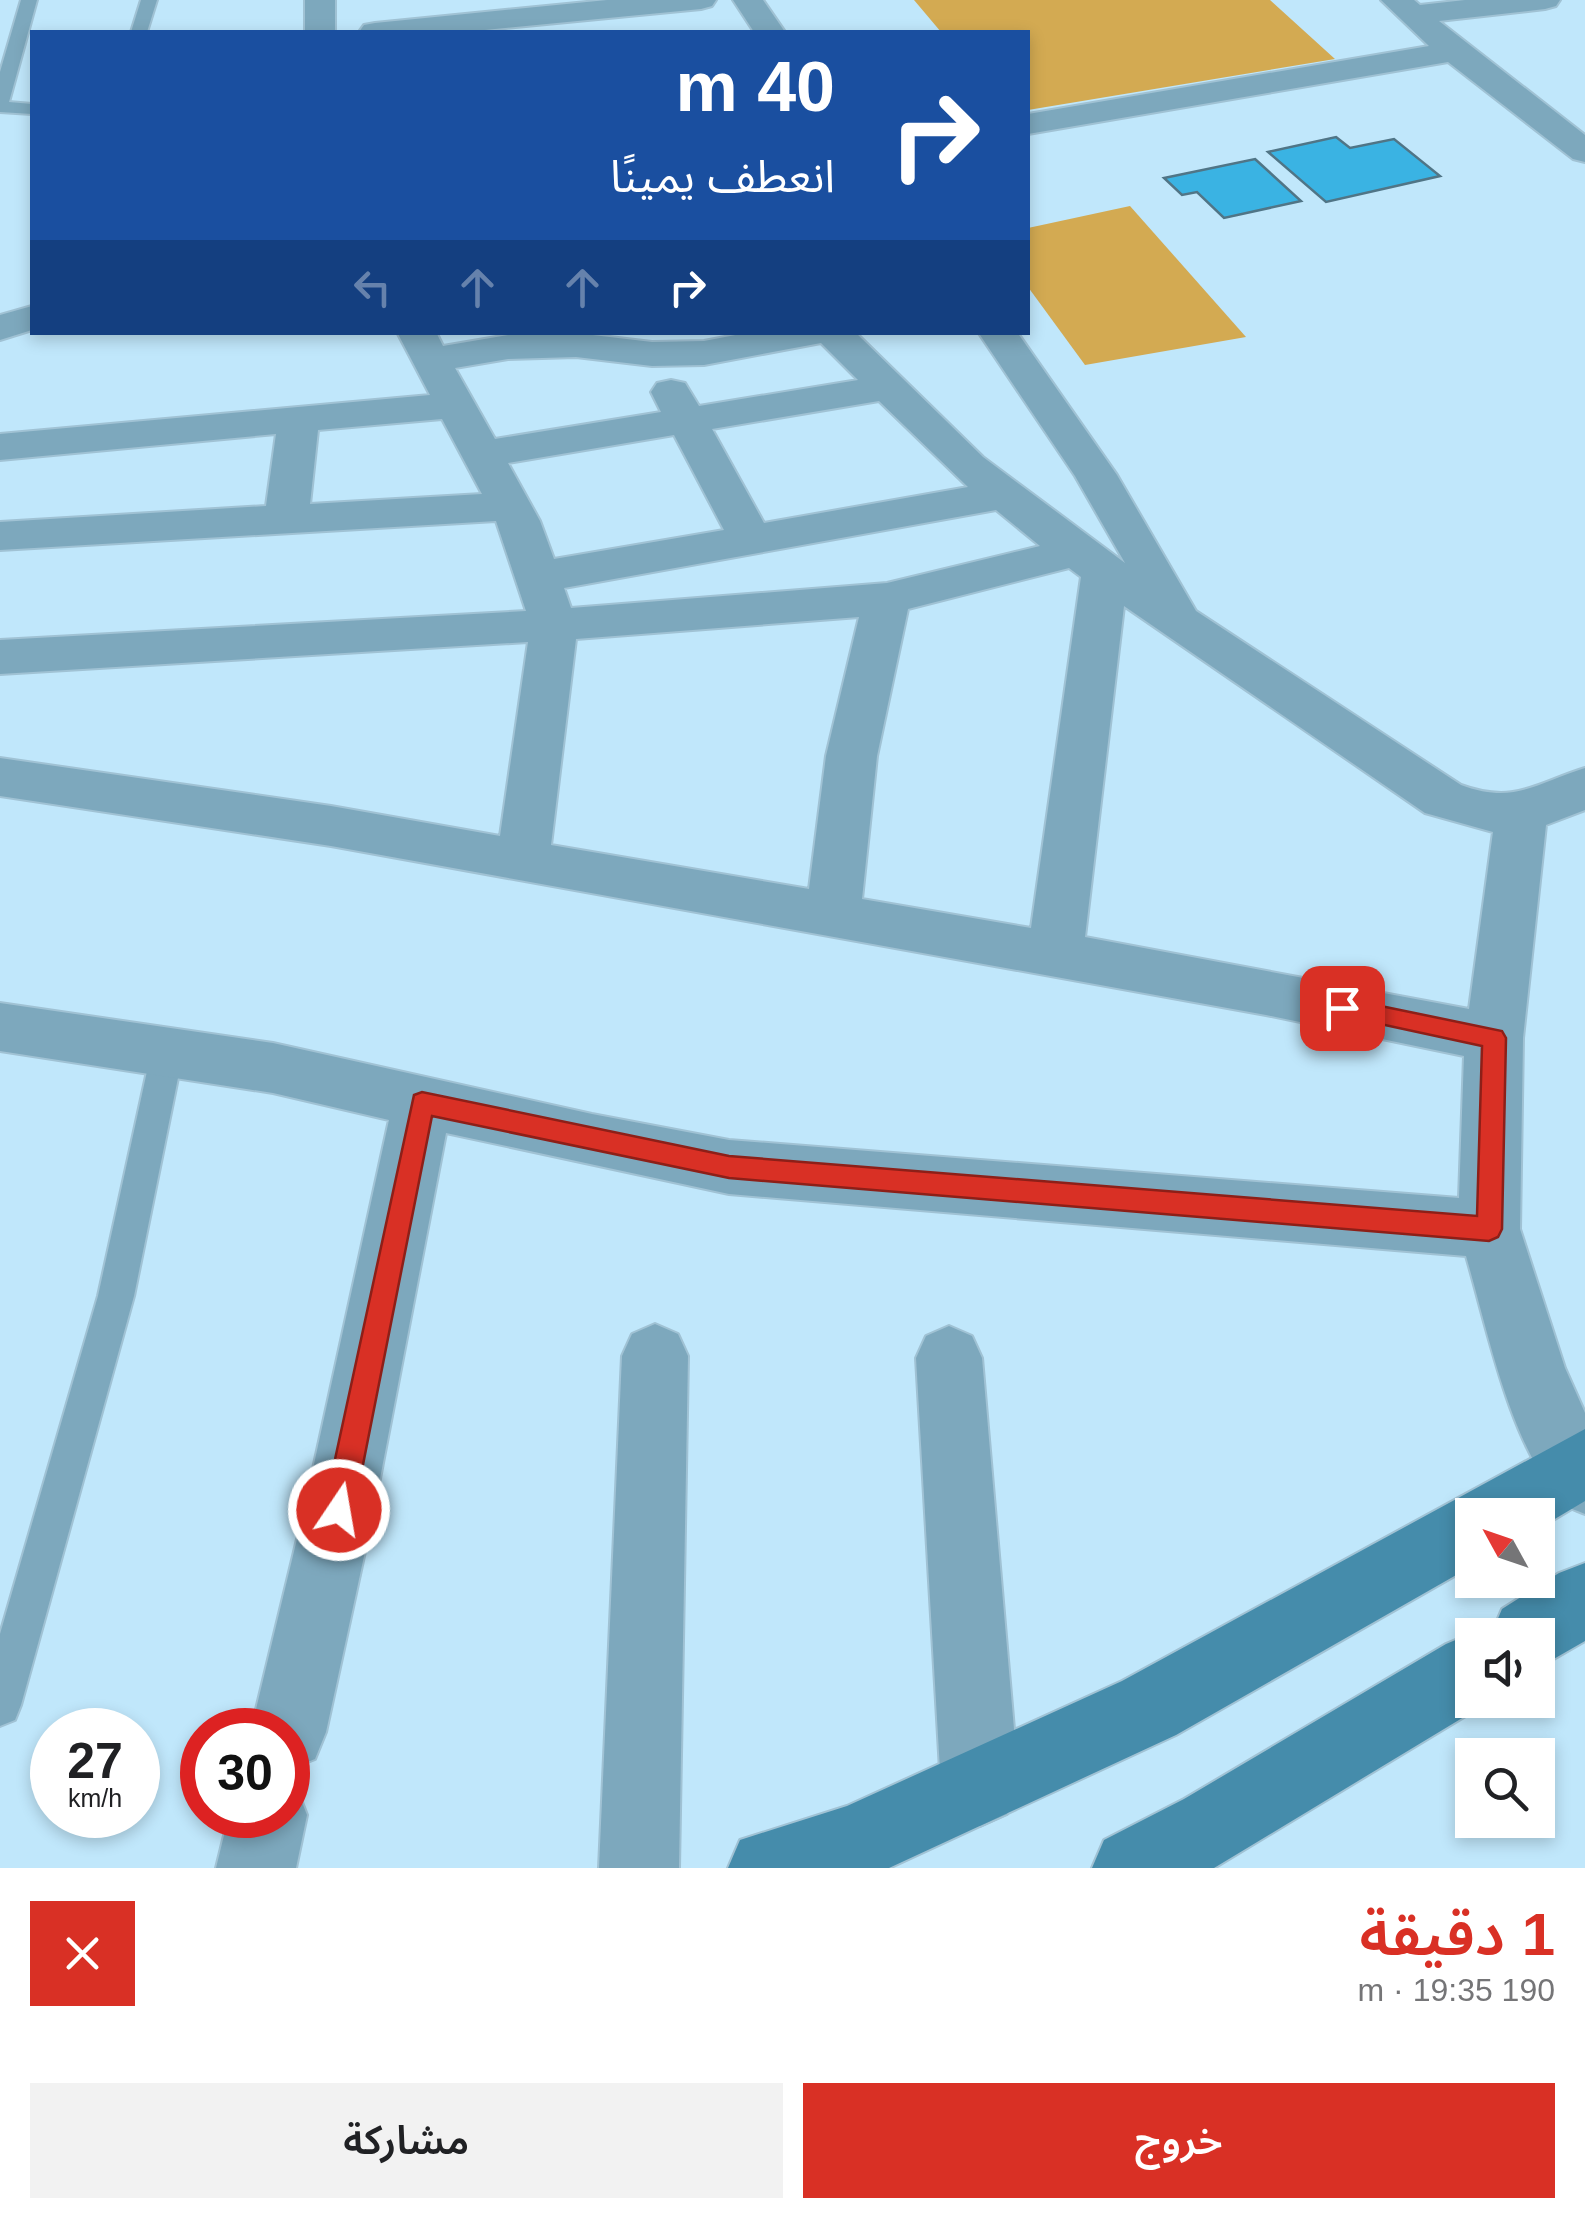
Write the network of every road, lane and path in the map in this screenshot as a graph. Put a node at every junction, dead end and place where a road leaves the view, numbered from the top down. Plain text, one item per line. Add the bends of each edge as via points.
1 (29, 0) edge
2 (149, 0) edge
3 (320, 0) edge
4 (700, 0) edge
5 (748, 0) edge
6 (1544, 0) edge
7 (1406, 8) edge
8 (140, 30) edge
9 (320, 30) edge
10 (395, 30) edge
11 (768, 30) edge
12 (1454, 51) junction
13 (0, 105) edge
14 (30, 109) edge
15 (1030, 124) edge
16 (1585, 152) edge
17 (30, 319) edge
18 (0, 328) edge
19 (803, 335) edge
20 (835, 335) edge
21 (998, 335) edge
22 (424, 346) edge
23 (652, 354) junction
24 (889, 387) junction
25 (458, 405) junction
26 (298, 420) junction
27 (686, 423) junction
28 (0, 446) edge
29 (484, 454) junction
30 (1003, 495) junction
31 (510, 506) junction
32 (286, 521) junction
33 (752, 539) junction
34 (2, 547) edge
35 (1090, 562) junction
36 (539, 578) junction
37 (887, 598) junction
38 (1183, 625) junction
39 (554, 626) junction
40 (0, 657) edge
41 (0, 777) edge
42 (1585, 788) edge
43 (1521, 816) junction
44 (523, 860) junction
45 (834, 917) junction
46 (1055, 955) junction
47 (0, 1027) edge
48 (1494, 1038) junction
49 (167, 1052) junction
50 (422, 1103) junction
51 (1489, 1229) junction
52 (655, 1356) dead end
53 (949, 1358) dead end
54 (1582, 1470) edge
55 (1527, 1498) edge
56 (1455, 1537) edge
57 (1585, 1599) edge
58 (1555, 1618) edge
59 (1455, 1680) edge
60 (0, 1704) edge
61 (294, 1708) edge
62 (980, 1787) junction
63 (263, 1838) edge
64 (256, 1868) edge
65 (639, 1868) edge
66 (768, 1868) edge
67 (1132, 1868) edge

1 - 13 lane
2 - 8 lane
3 - 9 street
4 - 10 street
5 - 11 street
6 - 7 street
7 - 12 street
12 - 15 street
12 - 16 street
13 - 14 lane
17 - 18 street
19 - 23 street via 704,353
20 - 24 street
21 - 38 street via 1096,475
22 - 23 street via 576,345
22 - 25 street
23 - 27 street
24 - 27 street
24 - 30 street
25 - 26 street
25 - 29 street
26 - 28 street
26 - 32 street
27 - 29 street
27 - 33 street
29 - 31 street
30 - 33 street
30 - 35 street
31 - 32 street
31 - 36 street
32 - 34 street
33 - 36 street
35 - 37 street
35 - 38 street
35 - 46 street
36 - 39 street
37 - 39 street
37 - 45 street via 846,771
38 - 43 street via 1443,798 1468,809
39 - 40 street
39 - 44 street
41 - 44 street
42 - 43 street
43 - 48 street
44 - 45 street
45 - 46 street
46 - 48 street
47 - 49 street
48 - 51 street
49 - 50 street via 273,1068
49 - 60 lane via 116,1296
50 - 51 street via 729,1167
50 - 61 street
51 - 54 street via 1532,1368
52 - 65 street
53 - 62 street
54 - 55 main road
56 - 62 main road via 1149,1708
57 - 58 main road
59 - 67 main road
62 - 66 main road via 853,1844
63 - 64 street

